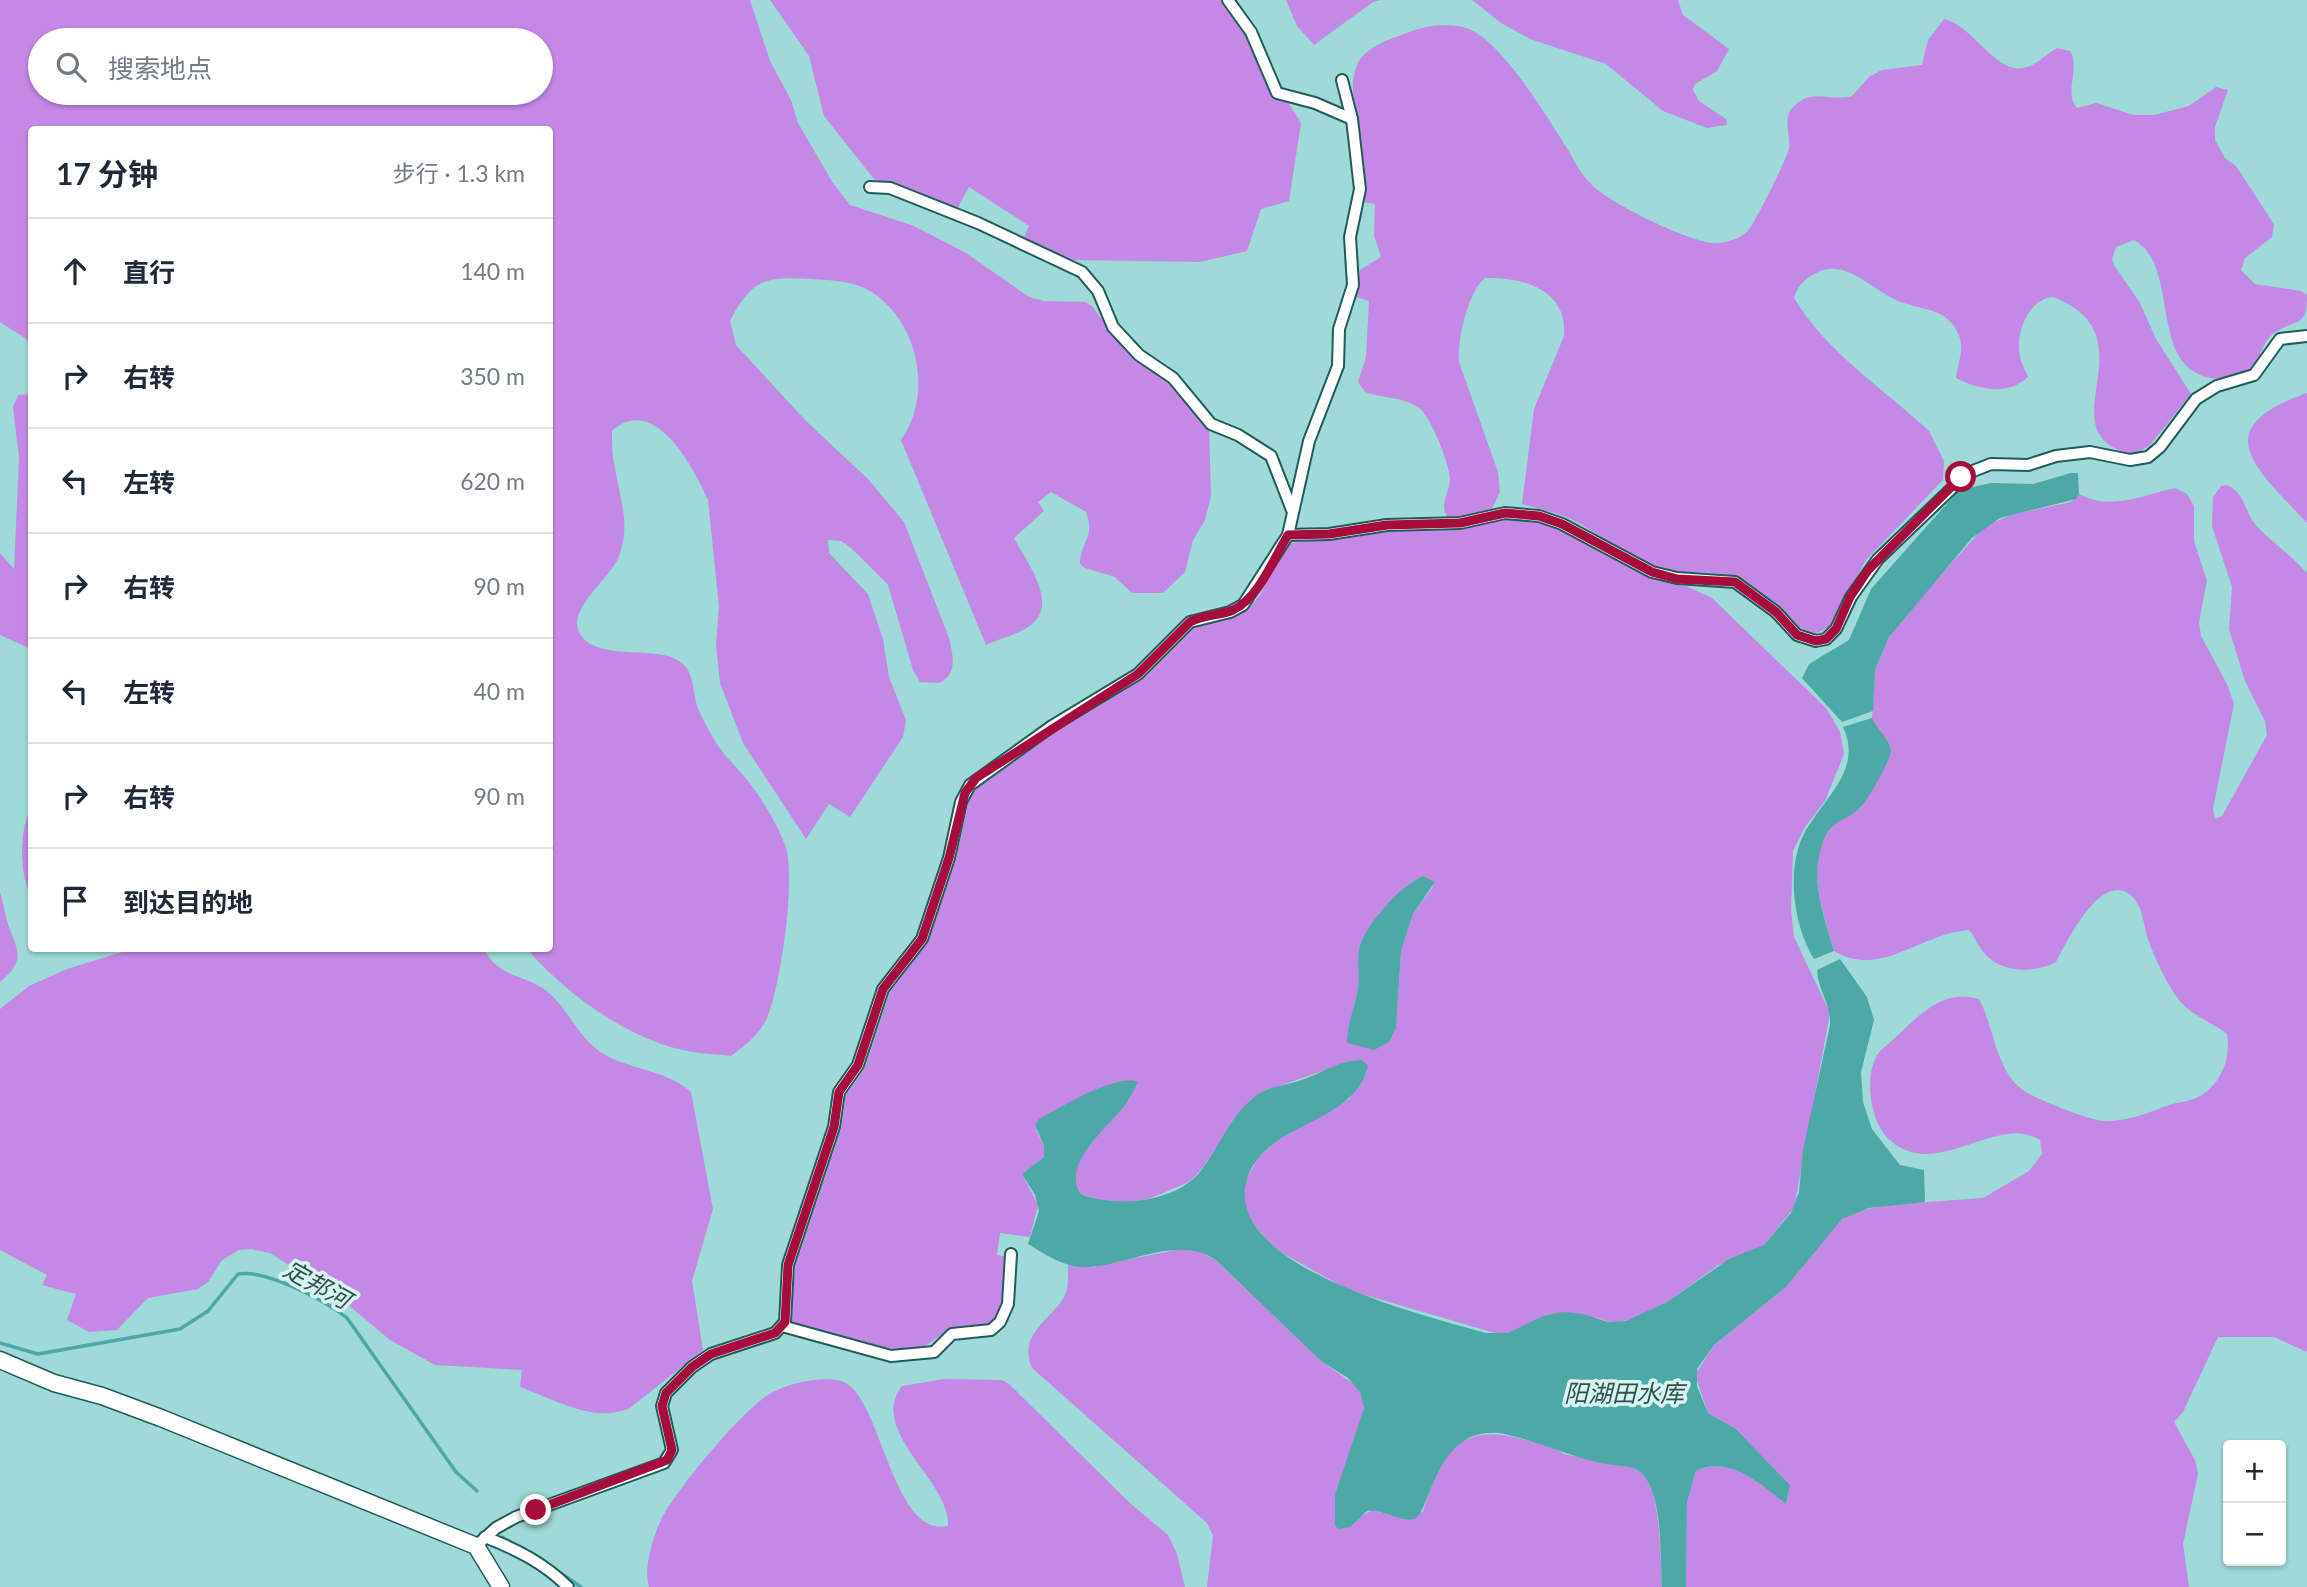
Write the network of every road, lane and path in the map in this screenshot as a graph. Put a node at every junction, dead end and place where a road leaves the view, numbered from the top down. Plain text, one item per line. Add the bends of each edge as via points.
1 (1228, 0) edge
2 (1342, 80) dead end
3 (1352, 119) junction
4 (870, 187) dead end
5 (2307, 336) edge
6 (1293, 515) junction
7 (1288, 535) junction
8 (1011, 1254) dead end
9 (782, 1326) junction
10 (0, 1360) edge
11 (480, 1541) junction
12 (501, 1587) edge
13 (568, 1587) edge

1 - 3 street via 1251,32 1277,93
2 - 3 street
3 - 6 street via 1360,189 1350,237 1353,285 1339,329 1338,366 1307,449
4 - 6 street via 890,188 978,223 1082,272 1098,291 1113,327 1139,355 1173,378 1211,424 1271,457
5 - 7 street via 2280,339 2254,375 2217,386 2196,399 2148,457 2130,460 2090,452 2028,465 1991,464 1968,473 1878,559 1850,597 1836,629 1816,641 1797,635 1776,612 1735,582 1677,579 1652,572 1539,516 1505,513 1460,523
6 - 7 street
7 - 9 street via 1243,605 1190,622 1138,674 1052,726 970,785 961,802 949,858 922,939 883,989 858,1065 839,1092 834,1127 788,1265
8 - 9 street via 1007,1304 1000,1322 990,1330 952,1334 934,1352 887,1356
9 - 11 street via 775,1333 711,1354 666,1393 662,1406 672,1450 664,1463 516,1517
10 - 11 street
11 - 12 street
11 - 13 street via 516,1549

